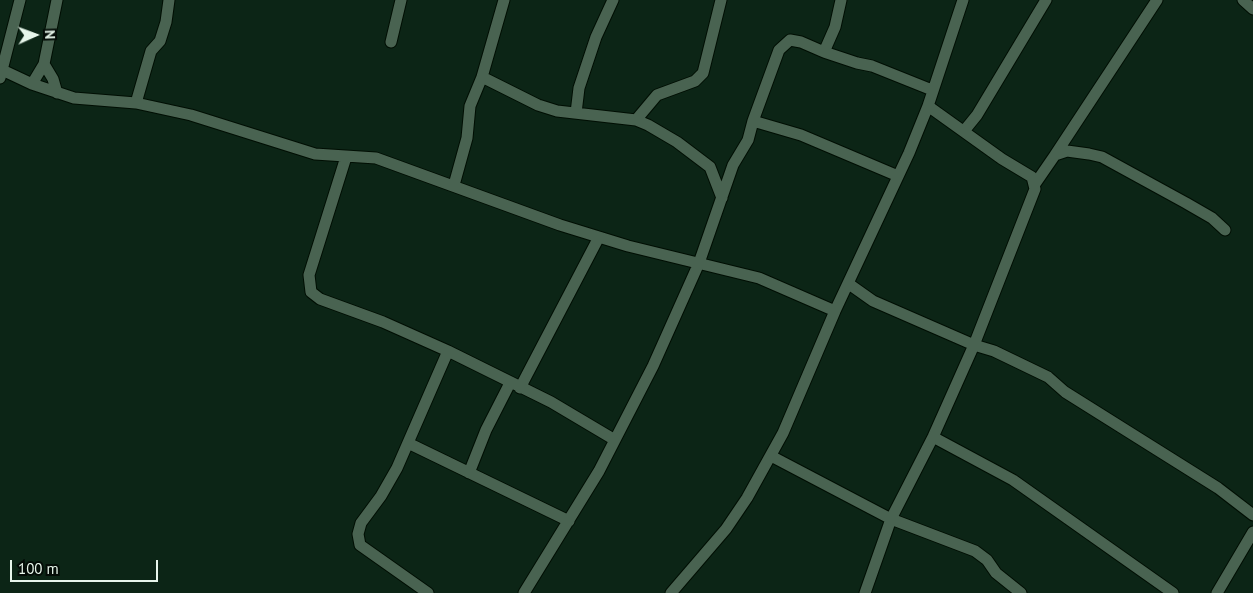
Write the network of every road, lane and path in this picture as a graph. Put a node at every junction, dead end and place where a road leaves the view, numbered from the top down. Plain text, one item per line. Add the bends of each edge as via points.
1 (20, 0) edge
2 (57, 0) edge
3 (169, 0) edge
4 (401, 0) edge
5 (504, 0) edge
6 (613, 0) edge
7 (722, 0) edge
8 (841, 0) edge
9 (963, 0) edge
10 (1046, 0) edge
11 (1158, 0) edge
12 (1243, 0) edge
13 (1253, 9) edge
14 (391, 42) dead end
15 (824, 52) junction
16 (44, 64) junction
17 (1, 72) edge
18 (482, 77) junction
19 (32, 84) junction
20 (932, 90) junction
21 (57, 93) junction
22 (136, 103) junction
23 (928, 106) junction
24 (576, 113) junction
25 (636, 120) junction
26 (753, 121) junction
27 (964, 131) junction
28 (1055, 155) junction
29 (346, 157) junction
30 (733, 165) junction
31 (710, 167) junction
32 (898, 176) junction
33 (1035, 184) junction
34 (454, 185) junction
35 (722, 198) junction
36 (1225, 230) dead end
37 (598, 237) junction
38 (699, 263) junction
39 (849, 284) junction
40 (834, 312) junction
41 (974, 345) junction
42 (448, 351) junction
43 (515, 385) junction
44 (933, 437) junction
45 (615, 440) junction
46 (408, 443) junction
47 (771, 456) junction
48 (469, 473) junction
49 (1253, 515) edge
50 (891, 519) junction
51 (569, 521) junction
52 (1253, 532) edge
53 (428, 593) edge
54 (524, 593) edge
55 (671, 593) edge
56 (864, 593) edge
57 (1021, 593) edge
58 (1173, 593) edge
59 (1217, 593) edge

1 - 17 street
2 - 16 street
3 - 22 street via 160,41 150,51
4 - 14 street
5 - 18 street
6 - 24 street via 596,37 579,88
7 - 25 street via 703,73 695,81 657,95
8 - 15 street
9 - 20 street
10 - 27 street via 977,115
11 - 28 street
12 - 13 street
15 - 20 street via 872,66
15 - 26 street via 790,40 779,50
16 - 19 street
16 - 21 street
17 - 19 street
18 - 24 street via 538,104
18 - 34 street via 470,106 465,146
19 - 21 street
20 - 23 street
21 - 22 street via 98,101
22 - 29 street via 191,114 315,154
23 - 27 street
23 - 32 street
24 - 25 street
25 - 31 street via 677,142
26 - 30 street via 748,140
26 - 32 street via 801,135
27 - 33 street via 1002,159 1024,170
28 - 33 street
28 - 36 street via 1067,151 1102,157 1212,218
29 - 34 street via 376,158
29 - 42 street via 309,275 311,292 320,299
30 - 31 street
30 - 35 street
31 - 35 street
32 - 39 street
33 - 41 street
34 - 37 street
35 - 38 street
37 - 38 street
37 - 43 street
38 - 40 street via 759,278
38 - 45 street via 653,366
39 - 40 street
39 - 41 street via 873,301
40 - 47 street via 802,392
41 - 44 street
41 - 49 street via 1048,377 1064,392 1218,488
42 - 43 street
42 - 46 street
43 - 45 street via 552,402
43 - 48 street via 486,430
44 - 50 street
44 - 58 street via 1013,480
45 - 51 street
46 - 48 street
46 - 53 street via 381,496 361,523 358,534 360,545
47 - 50 street
47 - 55 street via 726,529
48 - 51 street
50 - 56 street
50 - 57 street via 975,551
51 - 54 street
52 - 59 street

